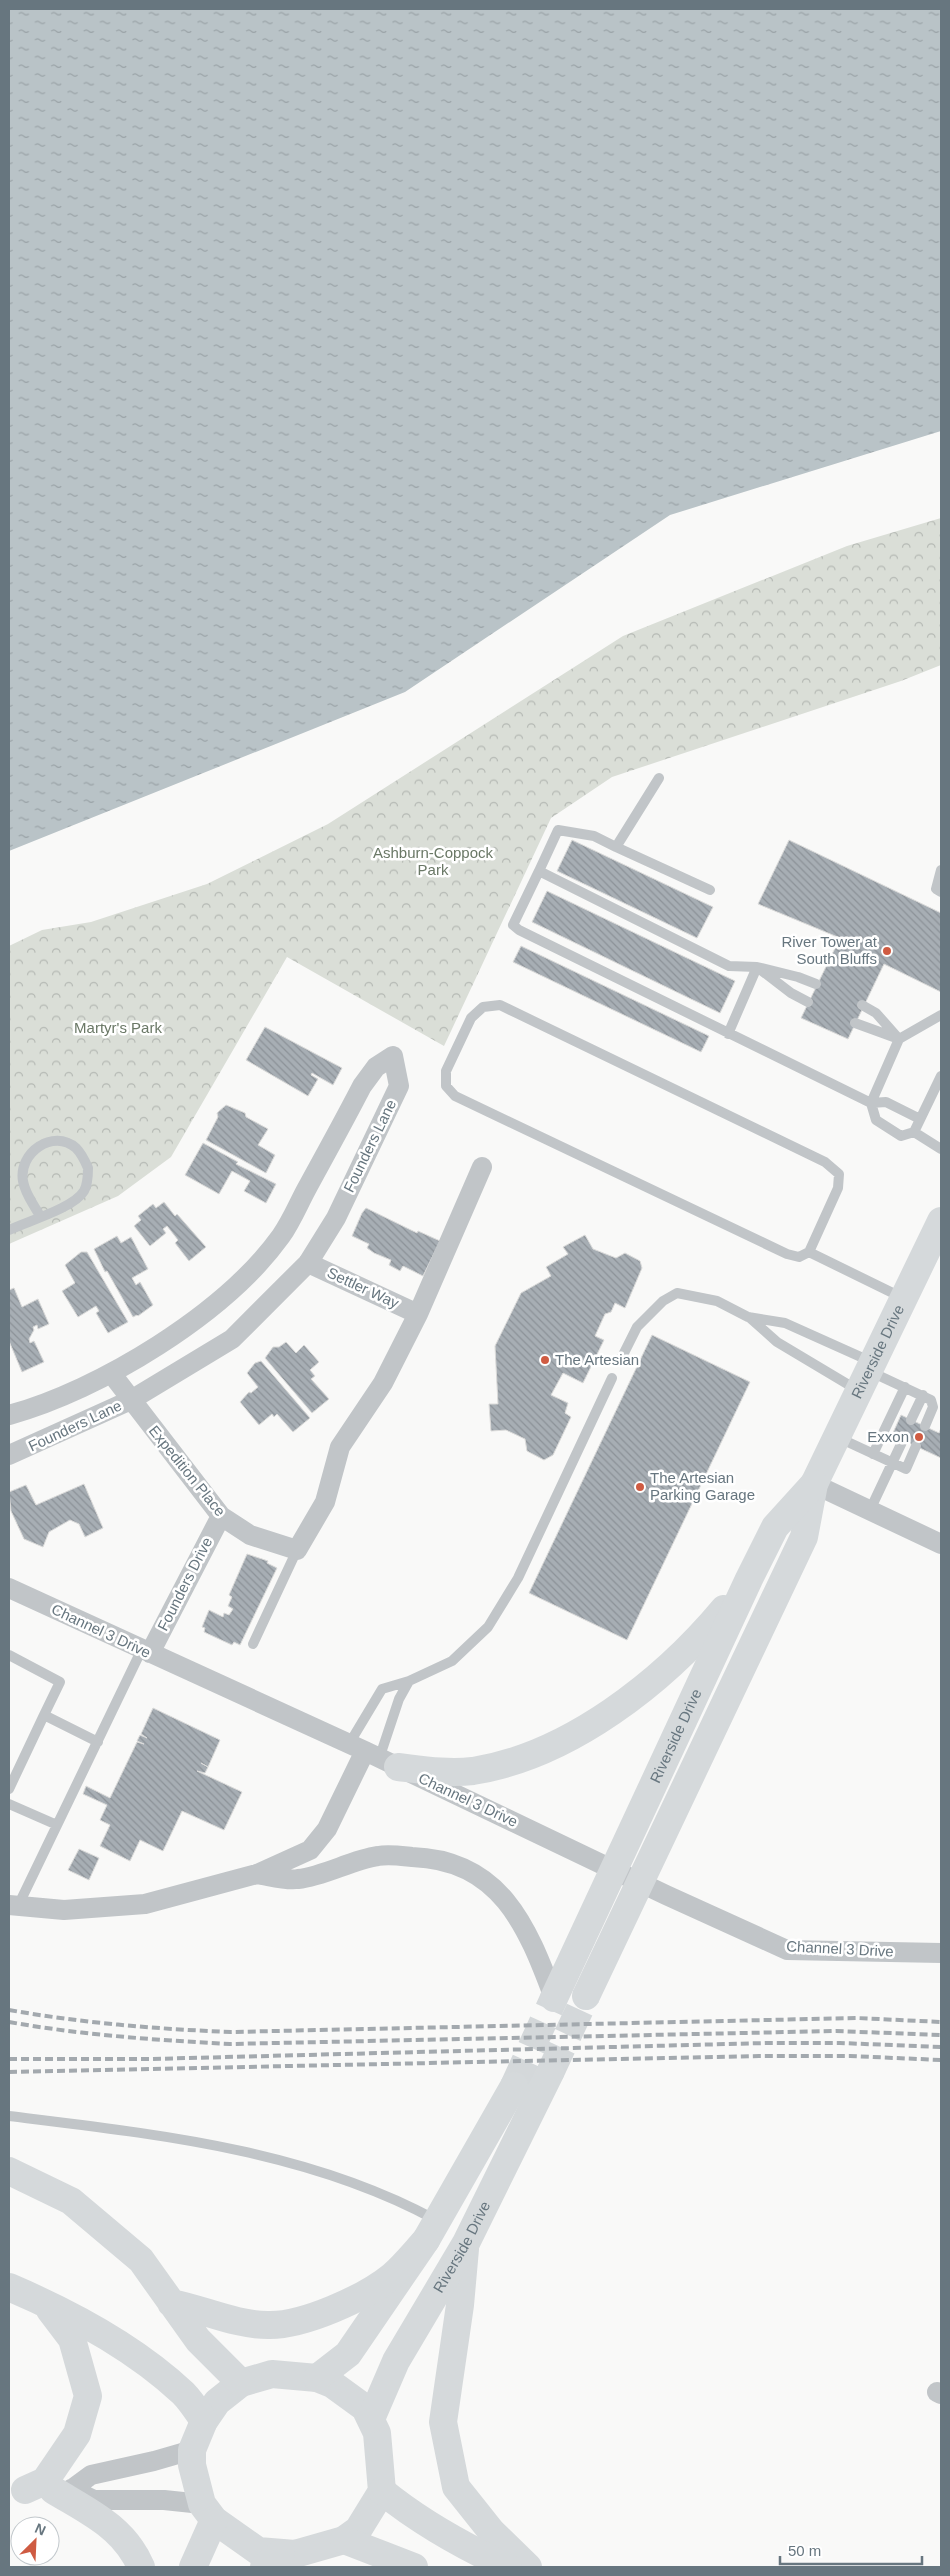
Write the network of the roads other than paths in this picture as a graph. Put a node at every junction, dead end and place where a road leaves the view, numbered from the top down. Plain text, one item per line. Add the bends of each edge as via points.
1 (659, 778) dead end
2 (616, 847) junction
3 (941, 870) edge
4 (538, 871) junction
5 (710, 890) dead end
6 (941, 892) edge
7 (758, 967) junction
8 (816, 984) dead end
9 (808, 1002) dead end
10 (862, 1005) dead end
11 (941, 1015) edge
12 (855, 1023) dead end
13 (728, 1034) junction
14 (900, 1039) junction
15 (941, 1076) edge
16 (871, 1103) junction
17 (920, 1119) junction
18 (914, 1132) junction
19 (941, 1149) edge
20 (482, 1166) dead end
21 (40, 1216) junction
22 (941, 1221) edge
23 (9, 1230) edge
24 (809, 1252) junction
25 (308, 1263) junction
26 (904, 1299) junction
27 (418, 1314) junction
28 (748, 1317) junction
29 (620, 1361) dead end
30 (111, 1372) junction
31 (867, 1375) junction
32 (612, 1378) dead end
33 (905, 1387) junction
34 (923, 1396) junction
35 (131, 1400) junction
36 (9, 1415) edge
37 (911, 1420) dead end
38 (925, 1426) dead end
39 (837, 1437) junction
40 (903, 1440) dead end
41 (916, 1446) dead end
42 (873, 1454) junction
43 (9, 1455) edge
44 (892, 1463) junction
45 (814, 1484) junction
46 (870, 1510) junction
47 (221, 1516) junction
48 (941, 1544) edge
49 (297, 1550) junction
50 (749, 1579) junction
51 (9, 1588) edge
52 (253, 1644) dead end
53 (146, 1651) junction
54 (9, 1655) edge
55 (409, 1681) junction
56 (44, 1715) junction
57 (98, 1742) junction
58 (365, 1751) junction
59 (398, 1767) junction
60 (9, 1789) edge
61 (9, 1804) edge
62 (57, 1825) junction
63 (257, 1874) junction
64 (13, 1906) edge
65 (941, 1953) edge
66 (586, 1996) tunnel mouth
67 (554, 1998) joint
68 (550, 2074) tunnel mouth
69 (514, 2086) tunnel mouth
70 (9, 2116) edge
71 (9, 2171) edge
72 (431, 2230) junction
73 (466, 2243) junction
74 (9, 2287) edge
75 (45, 2302) junction
76 (171, 2303) junction
77 (317, 2378) junction
78 (241, 2383) junction
79 (371, 2419) junction
80 (204, 2421) junction
81 (192, 2450) junction
82 (63, 2489) junction
83 (17, 2490) edge
84 (382, 2491) junction
85 (208, 2512) junction
86 (344, 2540) junction
87 (273, 2560) edge
88 (141, 2567) edge
89 (193, 2567) edge
90 (414, 2567) edge
91 (508, 2567) edge
92 (528, 2567) edge

1 - 2 lane
2 - 4 lane via 594,836 558,830
2 - 5 lane
3 - 6 lane via 936,889
4 - 7 lane via 728,966
4 - 13 lane via 513,924 519,930
7 - 8 lane
7 - 9 lane
7 - 13 lane
10 - 14 lane via 876,1013
11 - 14 lane
12 - 14 lane
13 - 16 lane
14 - 16 lane
15 - 17 lane
16 - 17 lane via 886,1102
16 - 18 lane via 876,1120 901,1136
17 - 18 lane
18 - 19 lane
20 - 27 street
21 - 21 lane via 71,1202 85,1190 88,1168 75,1148 66,1143 41,1144 26,1160 25,1190
21 - 23 lane
22 - 26 main road, Riverside Drive
24 - 24 lane via 838,1188 839,1174 825,1162 500,1005 483,1007 471,1018 446,1071 446,1086 455,1096 787,1254 799,1257
24 - 26 lane
25 - 27 street, Settler Way
25 - 30 street, Founders Lane via 336,1218 399,1086 393,1056 376,1067 362,1086 281,1236 250,1272 194,1321
25 - 35 street, Founders Lane via 232,1339
26 - 31 main road, Riverside Drive
27 - 49 street via 383,1383 340,1447 325,1502
28 - 29 lane via 717,1301 677,1293 662,1301 637,1327
28 - 31 lane via 777,1342
28 - 31 lane via 785,1323
30 - 35 street, Expedition Place
30 - 36 street, Founders Lane via 82,1387
31 - 33 lane
31 - 39 main road, Riverside Drive
32 - 55 lane via 518,1578 488,1627 452,1662
33 - 34 lane
33 - 42 lane
34 - 37 lane
34 - 38 lane via 931,1400 933,1407
35 - 43 street, Founders Lane
35 - 47 street, Expedition Place
39 - 42 lane
39 - 45 main road, Riverside Drive
40 - 44 lane
41 - 44 lane via 906,1469
42 - 44 lane
44 - 46 lane
45 - 46 street
45 - 50 main road, Riverside Drive via 776,1527
45 - 66 main road, Riverside Drive via 804,1537
46 - 48 street
47 - 49 street, Expedition Place via 250,1535
47 - 53 street, Founders Drive
49 - 52 lane
50 - 59 main road via 697,1641 641,1691 586,1727 550,1746 504,1764 473,1771 448,1773
50 - 67 main road, Riverside Drive
51 - 53 street, Channel 3 Drive
53 - 57 lane
53 - 58 street, Channel 3 Drive
54 - 56 lane via 60,1682
55 - 58 lane via 381,1753
55 - 58 lane via 382,1689 352,1739
56 - 57 lane
56 - 60 lane
57 - 62 lane
58 - 59 street, Channel 3 Drive
58 - 63 street via 327,1829 310,1850
59 - 65 street, Channel 3 Drive via 787,1950
61 - 62 lane
62 - 64 lane
63 - 64 street via 146,1904 64,1910
63 - 67 street via 298,1880 379,1856 448,1861 466,1868 482,1877 507,1900 528,1938
68 - 73 main road, Riverside Drive
69 - 72 main road
70 - 72 lane via 161,2134 250,2152 364,2187 409,2206
71 - 76 main road via 71,2201 141,2260
72 - 76 main road via 391,2277 306,2320 268,2326
72 - 77 main road via 348,2354
73 - 79 main road, Riverside Drive via 396,2361
73 - 92 main road via 442,2422 456,2487 491,2531
74 - 75 main road
75 - 80 main road via 100,2333 156,2371 184,2394
75 - 83 main road via 72,2339 88,2396 77,2434 45,2481
76 - 78 main road via 198,2340
77 - 78 main road via 272,2374
77 - 79 main road via 332,2384 365,2408
78 - 80 main road via 217,2402
79 - 84 main road via 377,2432
80 - 81 main road
81 - 82 street via 91,2475
81 - 85 main road via 192,2465
82 - 83 street
82 - 85 street via 94,2500 164,2500
82 - 88 main road via 116,2529 134,2550
84 - 86 main road via 358,2530
84 - 91 main road via 411,2515 471,2551
85 - 87 main road
85 - 89 main road
86 - 87 main road
86 - 90 main road

